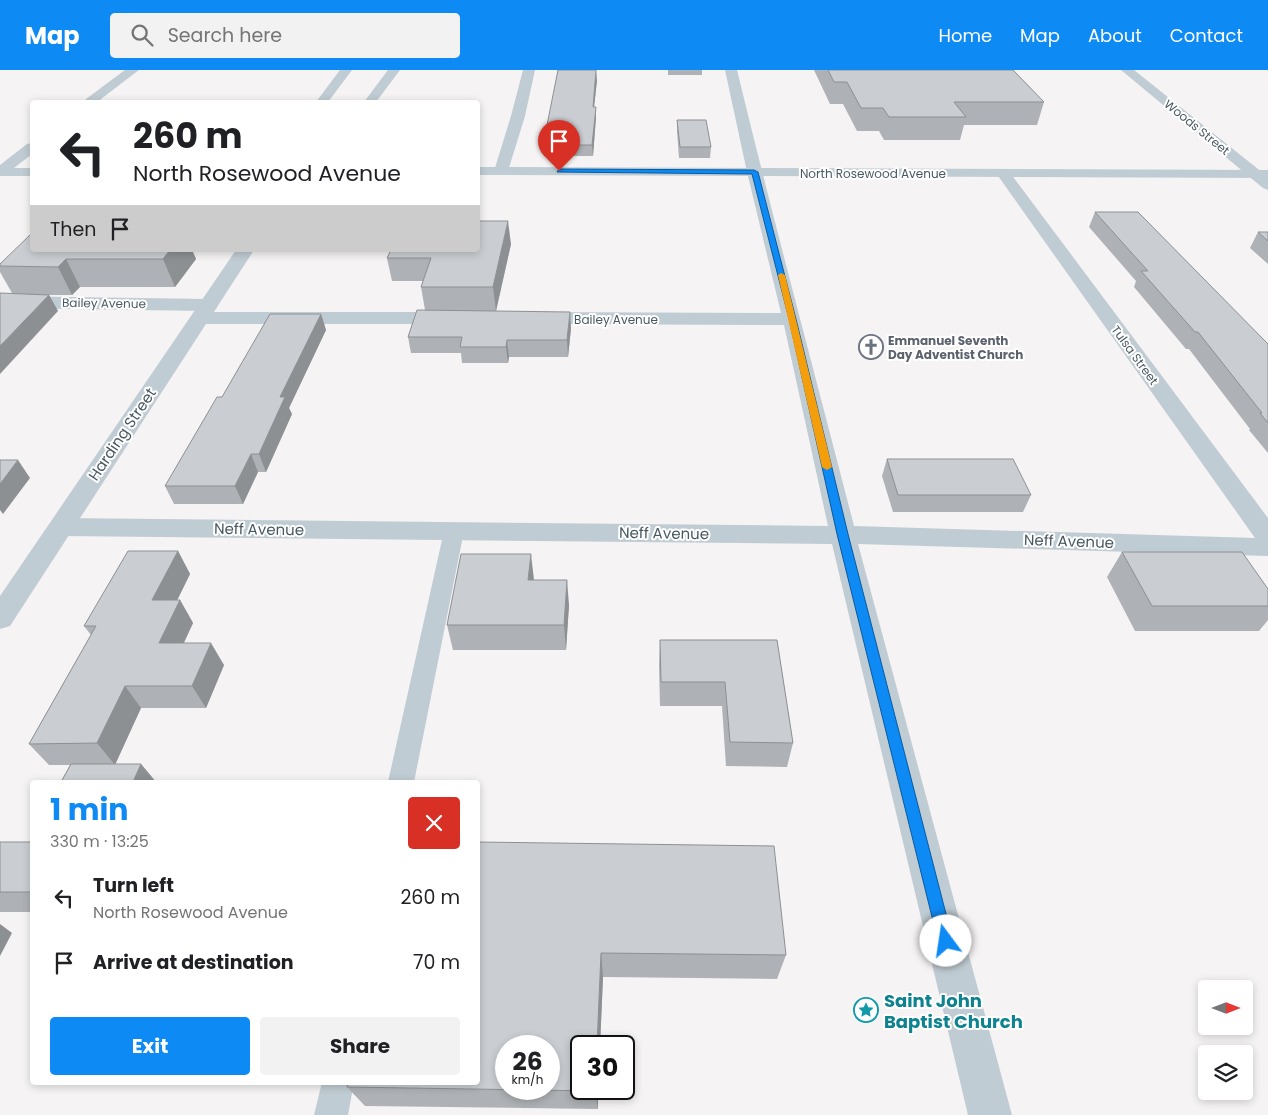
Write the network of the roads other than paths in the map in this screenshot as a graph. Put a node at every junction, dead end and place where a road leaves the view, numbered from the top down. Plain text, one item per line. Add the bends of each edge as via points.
1 (133, 70) edge
2 (346, 70) edge
3 (394, 70) edge
4 (529, 70) edge
5 (731, 70) edge
6 (1127, 70) edge
7 (93, 100) edge
8 (324, 100) edge
9 (372, 100) edge
10 (30, 149) edge
11 (480, 171) edge
12 (501, 171) junction
13 (0, 172) edge
14 (30, 172) edge
15 (754, 172) junction
16 (1003, 173) junction
17 (1262, 174) edge
18 (1268, 184) edge
19 (243, 252) edge
20 (0, 302) edge
21 (204, 311) junction
22 (466, 318) edge
23 (516, 318) edge
24 (792, 319) junction
25 (60, 527) junction
26 (454, 531) junction
27 (843, 534) junction
28 (1268, 537) edge
29 (1268, 547) edge
30 (0, 618) edge
31 (401, 780) edge
32 (337, 1085) edge
33 (331, 1115) edge
34 (990, 1115) edge

1 - 7 street
2 - 8 street
3 - 9 street
4 - 12 street
5 - 15 street
6 - 17 street, Woods Street
10 - 13 street
11 - 12 street, North Rosewood Avenue
12 - 15 street, North Rosewood Avenue
13 - 14 street
15 - 16 street, North Rosewood Avenue
15 - 24 street
16 - 17 street, North Rosewood Avenue
16 - 28 street, Tulsa Street
17 - 18 street, Woods Street
19 - 21 street, Harding Street
20 - 21 street, Bailey Avenue
21 - 22 street, Bailey Avenue
21 - 25 street, Harding Street
23 - 24 street, Bailey Avenue
24 - 27 street
25 - 26 street, Neff Avenue
25 - 30 street, Harding Street
26 - 27 street, Neff Avenue
26 - 31 lane
27 - 29 street, Neff Avenue
27 - 34 street
32 - 33 lane

